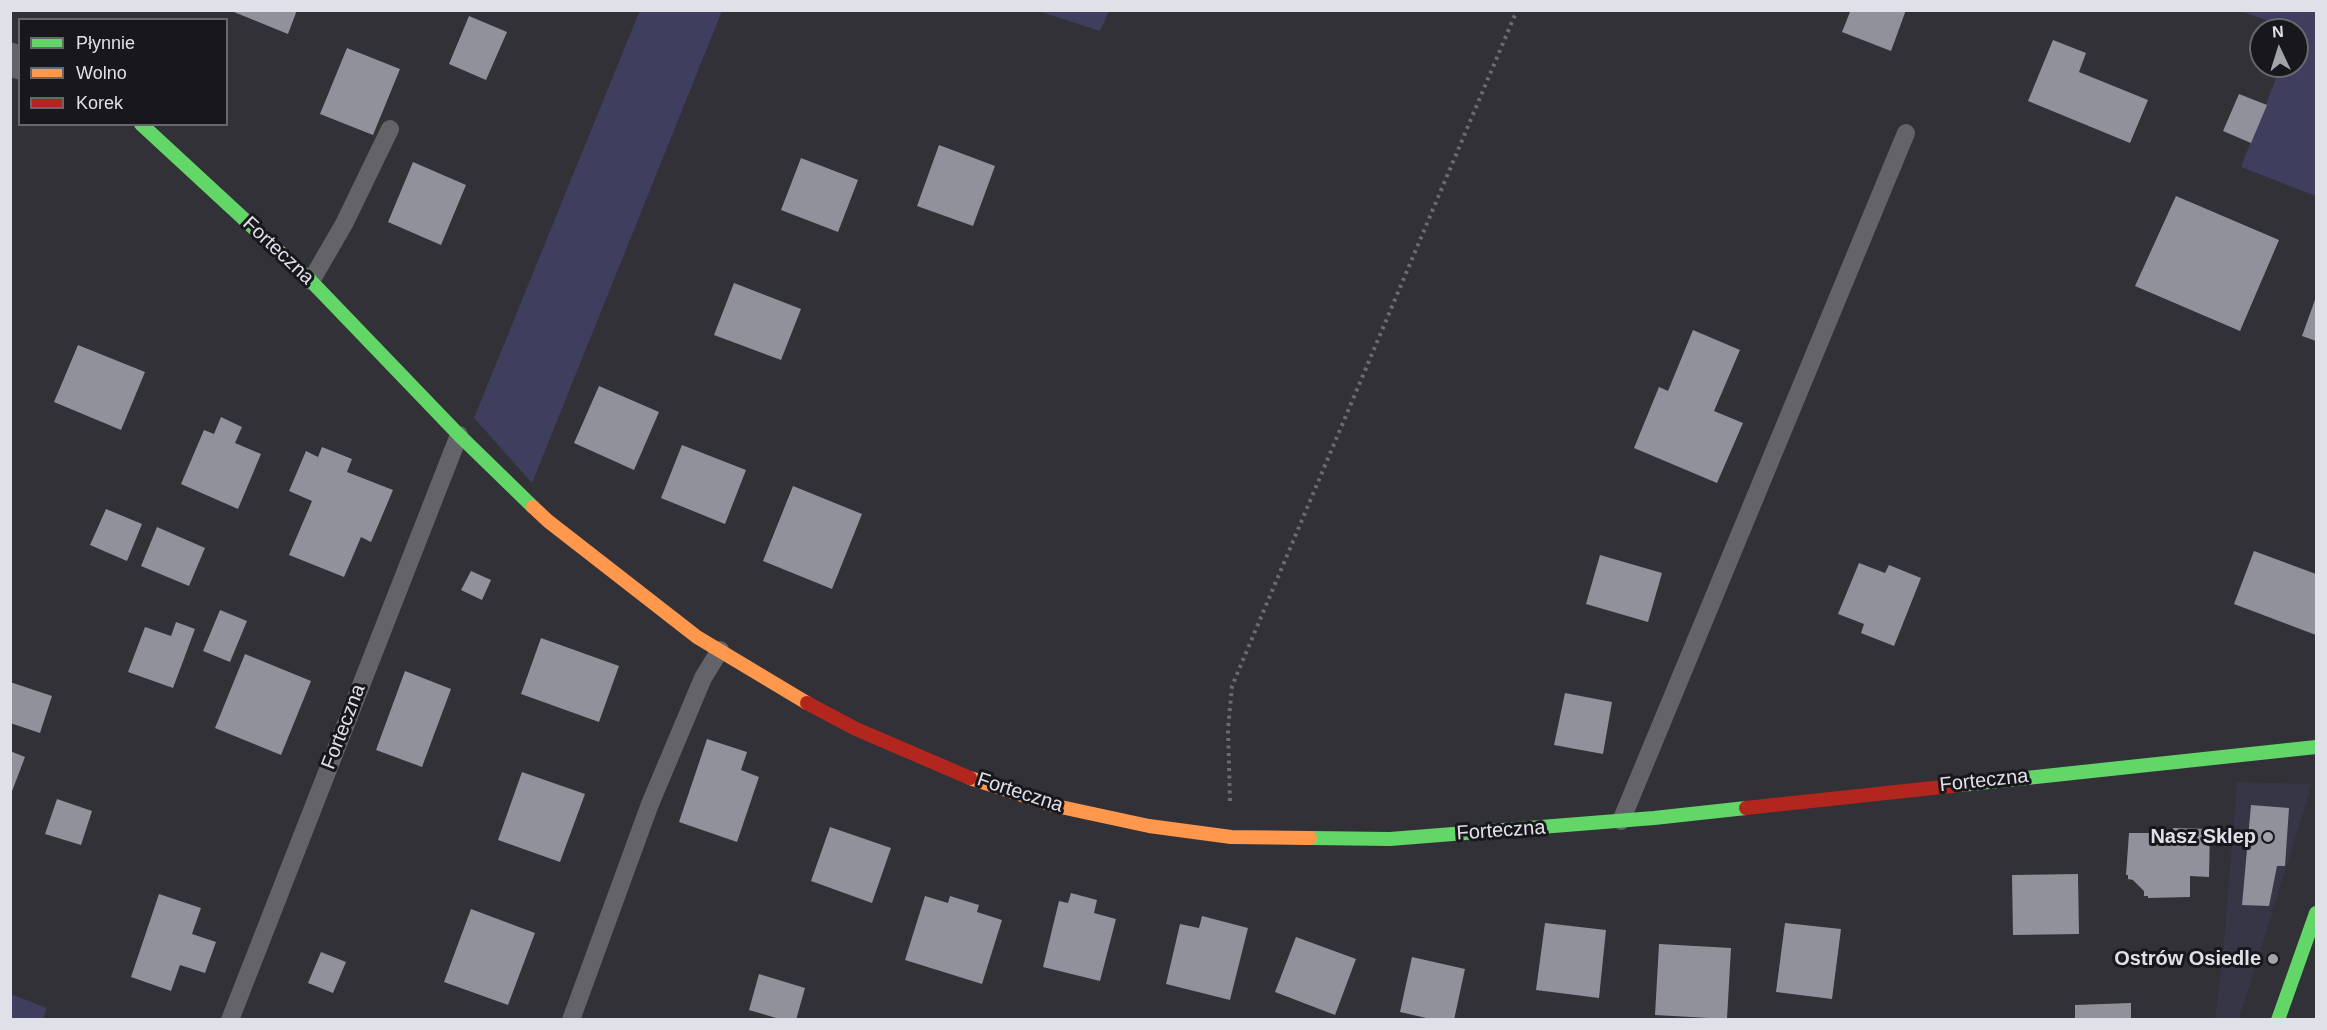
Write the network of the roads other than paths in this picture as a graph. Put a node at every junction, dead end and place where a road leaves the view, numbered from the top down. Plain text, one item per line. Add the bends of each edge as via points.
1 (143, 126) edge
2 (390, 129) dead end
3 (1906, 133) dead end
4 (311, 281) junction
5 (459, 435) junction
6 (720, 650) junction
7 (2316, 747) edge
8 (1621, 821) junction
9 (2316, 913) edge
10 (230, 1020) edge
11 (570, 1020) edge
12 (2278, 1020) edge

1 - 4 street, Forteczna
2 - 4 lane
3 - 8 lane
4 - 5 street, Forteczna
5 - 6 street, Forteczna via 549,521
5 - 10 lane, Forteczna
6 - 8 street, Forteczna via 856,729 974,780 1056,806 1149,826 1231,837 1390,839
6 - 11 lane via 703,678 650,804
7 - 8 street, Forteczna
9 - 12 street

